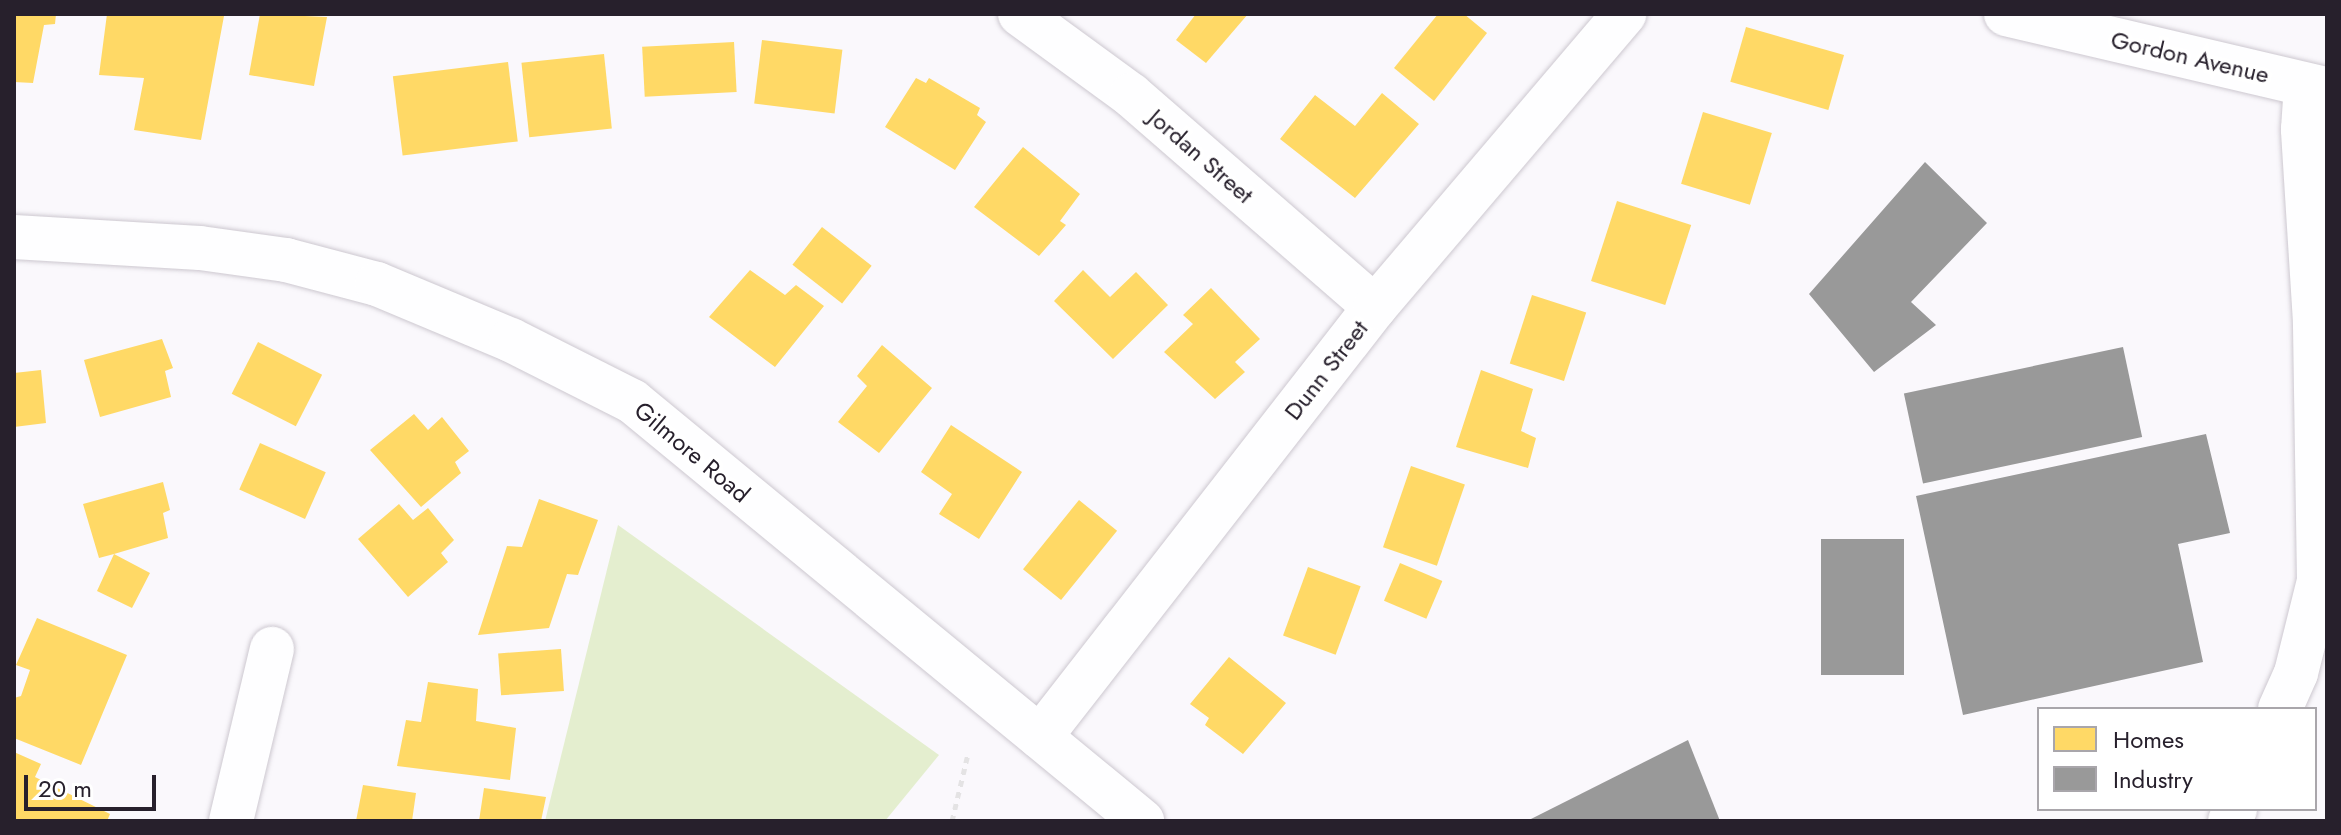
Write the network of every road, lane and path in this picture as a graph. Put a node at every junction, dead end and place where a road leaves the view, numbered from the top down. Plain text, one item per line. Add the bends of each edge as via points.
1 (1021, 14) edge
2 (1624, 14) edge
3 (2006, 14) edge
4 (2317, 87) edge
5 (14, 237) edge
6 (1375, 307) junction
7 (272, 649) dead end
8 (2281, 707) edge
9 (1040, 737) junction
10 (968, 754) dead end
11 (231, 821) edge
12 (952, 821) edge
13 (1142, 821) edge

1 - 6 street, Jordan Street via 1131,95
2 - 6 street, Dunn Street
3 - 4 street, Gordon Avenue
4 - 8 street via 2303,129 2315,322 2319,581 2296,673
5 - 9 street, Gilmore Road via 200,248 286,260 377,284 511,340 632,401
6 - 9 street, Dunn Street
7 - 11 street
9 - 13 street, Gilmore Road
10 - 12 path

